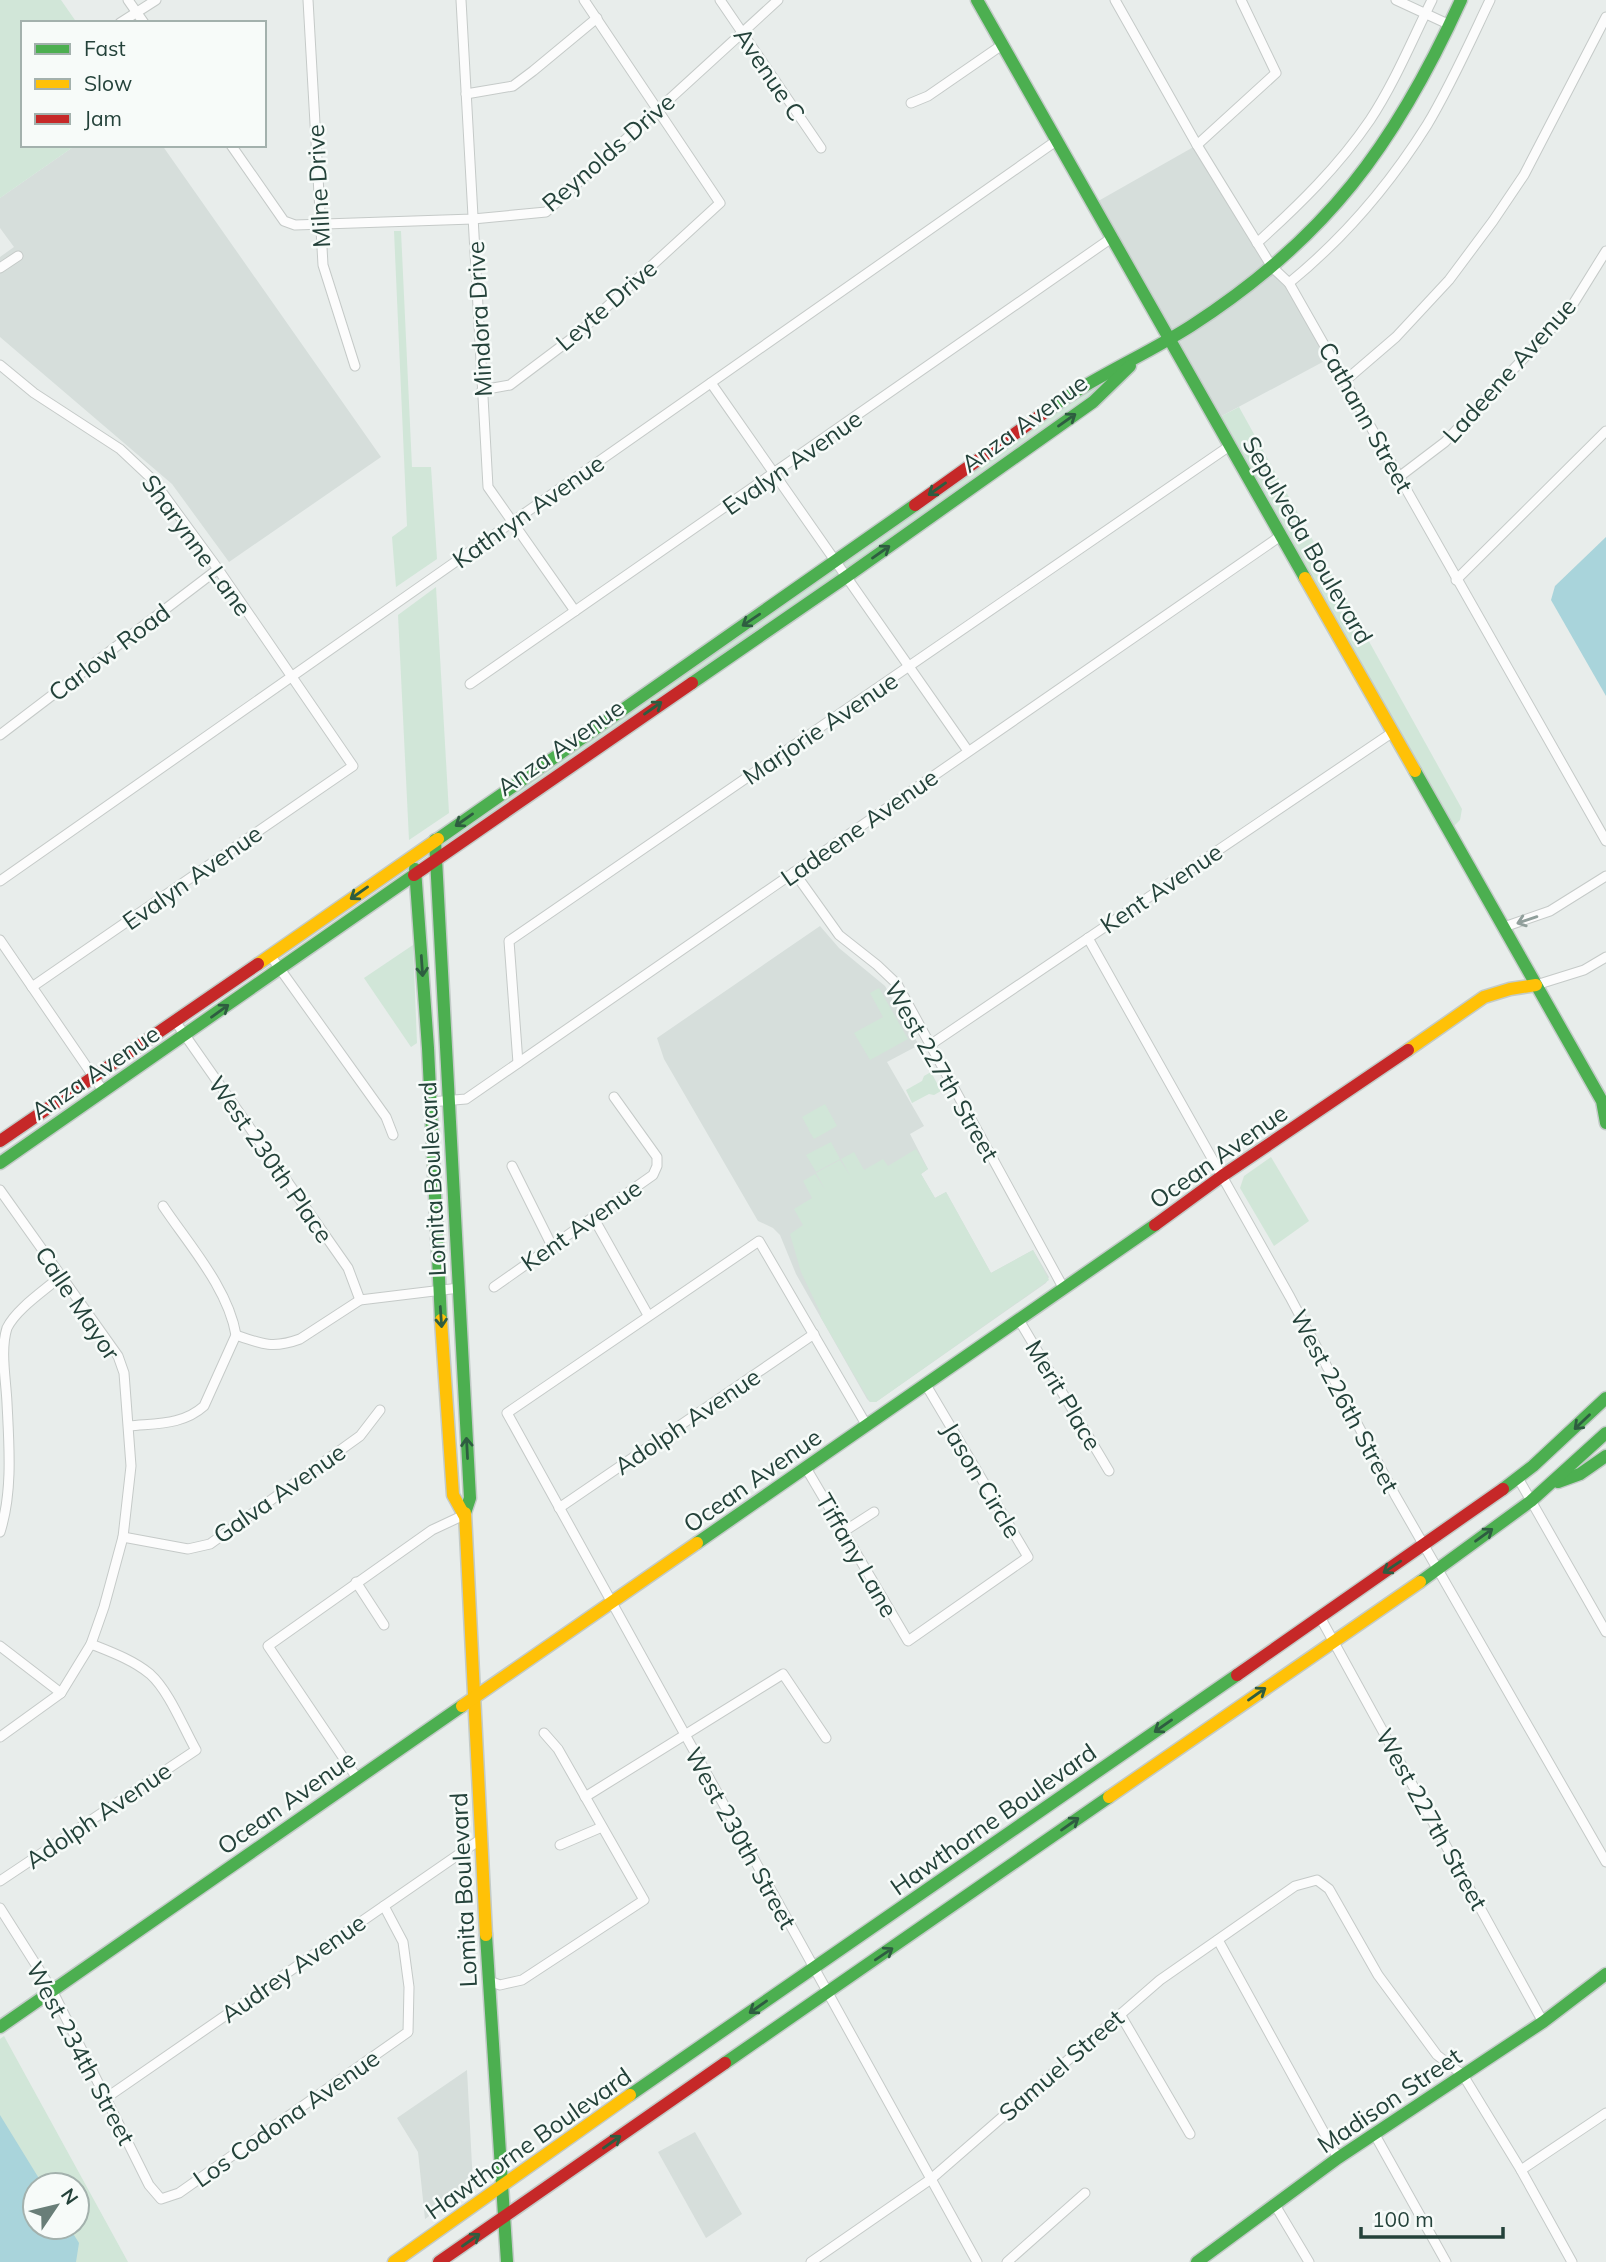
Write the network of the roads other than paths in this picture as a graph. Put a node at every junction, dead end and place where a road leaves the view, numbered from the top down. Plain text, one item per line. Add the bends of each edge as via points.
1 (128, 0) edge
2 (156, 0) edge
3 (308, 0) edge
4 (461, 0) edge
5 (584, 0) edge
6 (720, 0) edge
7 (778, 0) edge
8 (977, 0) edge
9 (1115, 0) edge
10 (1241, 0) edge
11 (1396, 0) edge
12 (1432, 0) edge
13 (1461, 0) edge
14 (1490, 0) edge
15 (137, 12) junction
16 (1425, 14) junction
17 (1606, 17) edge
18 (597, 18) junction
19 (123, 21) edge
20 (143, 21) edge
21 (1450, 25) junction
22 (742, 33) junction
23 (1002, 45) junction
24 (467, 94) junction
25 (911, 103) dead end
26 (658, 110) junction
27 (1056, 141) junction
28 (1197, 145) junction
29 (232, 147) edge
30 (821, 148) dead end
31 (473, 219) junction
32 (320, 224) junction
33 (1113, 237) junction
34 (1257, 243) junction
35 (1606, 251) edge
36 (18, 256) dead end
37 (1272, 267) junction
38 (0, 268) edge
39 (1289, 283) junction
40 (1171, 339) junction
41 (1138, 359) junction
42 (0, 365) edge
43 (355, 366) dead end
44 (1346, 380) junction
45 (710, 383) junction
46 (482, 390) junction
47 (1606, 432) edge
48 (1231, 445) junction
49 (774, 474) junction
50 (1399, 477) junction
51 (513, 522) junction
52 (1282, 535) junction
53 (835, 562) junction
54 (218, 569) junction
55 (846, 577) junction
56 (1456, 580) junction
57 (575, 611) junction
58 (909, 667) junction
59 (291, 677) junction
60 (470, 684) dead end
61 (1393, 732) junction
62 (0, 735) edge
63 (968, 751) junction
64 (352, 766) joint
65 (435, 839) junction
66 (1606, 842) edge
67 (415, 854) junction
68 (436, 859) junction
69 (794, 872) junction
70 (415, 873) junction
71 (1606, 876) edge
72 (0, 881) edge
73 (1504, 927) junction
74 (1088, 938) junction
75 (0, 940) edge
76 (270, 955) junction
77 (1606, 957) edge
78 (280, 968) junction
79 (1536, 985) junction
80 (32, 987) junction
81 (175, 1021) junction
82 (185, 1036) junction
83 (930, 1045) junction
84 (518, 1063) junction
85 (94, 1078) junction
86 (104, 1092) junction
87 (614, 1097) dead end
88 (449, 1100) junction
89 (430, 1102) junction
90 (1604, 1102) edge
91 (1606, 1123) edge
92 (393, 1135) dead end
93 (0, 1141) edge
94 (0, 1163) edge
95 (512, 1166) dead end
96 (1222, 1176) junction
97 (0, 1190) edge
98 (163, 1206) dead end
99 (593, 1217) junction
100 (552, 1246) junction
101 (61, 1276) junction
102 (494, 1287) dead end
103 (458, 1288) junction
104 (1064, 1289) junction
105 (439, 1290) junction
106 (360, 1300) junction
107 (648, 1315) junction
108 (1019, 1320) junction
109 (814, 1334) junction
110 (236, 1335) junction
111 (926, 1385) junction
112 (1606, 1398) edge
113 (380, 1410) dead end
114 (129, 1426) junction
115 (867, 1426) junction
116 (1606, 1433) edge
117 (1606, 1456) edge
118 (806, 1468) junction
119 (1109, 1471) dead end
120 (1518, 1478) junction
121 (1550, 1485) junction
122 (1531, 1501) junction
123 (559, 1508) junction
124 (874, 1512) dead end
125 (464, 1515) junction
126 (0, 1532) edge
127 (843, 1532) junction
128 (123, 1537) junction
129 (1424, 1546) junction
130 (1437, 1570) junction
131 (356, 1582) junction
132 (612, 1603) junction
133 (1320, 1617) junction
134 (384, 1625) dead end
135 (1606, 1632) edge
136 (1333, 1640) junction
137 (908, 1641) joint
138 (91, 1644) junction
139 (0, 1646) edge
140 (61, 1693) junction
141 (474, 1696) junction
142 (544, 1733) dead end
143 (685, 1735) junction
144 (0, 1737) edge
145 (826, 1738) dead end
146 (357, 1778) junction
147 (585, 1797) junction
148 (602, 1828) junction
149 (481, 1839) junction
150 (561, 1845) dead end
151 (1606, 1862) edge
152 (0, 1881) edge
153 (384, 1906) junction
154 (0, 1909) edge
155 (1218, 1940) junction
156 (814, 1968) junction
157 (1606, 1974) edge
158 (489, 1982) junction
159 (52, 1990) junction
160 (828, 1993) junction
161 (1120, 2014) junction
162 (1544, 2022) junction
163 (0, 2027) edge
164 (1463, 2076) junction
165 (106, 2098) junction
166 (1606, 2113) edge
167 (1190, 2134) dead end
168 (1375, 2135) junction
169 (1338, 2158) junction
170 (1521, 2170) junction
171 (931, 2179) junction
172 (500, 2186) junction
173 (1085, 2193) dead end
174 (161, 2199) joint
175 (1275, 2205) junction
176 (503, 2217) junction
177 (394, 2262) edge
178 (439, 2262) edge
179 (508, 2262) edge
180 (811, 2262) edge
181 (977, 2262) edge
182 (1007, 2262) edge
183 (1197, 2262) edge
184 (1309, 2262) edge
185 (1446, 2262) edge
186 (1572, 2262) edge

1 - 15 street
2 - 15 street
3 - 32 street, Milne Drive
4 - 24 street, Mindora Drive
5 - 18 street
6 - 22 street, Avenue C
7 - 22 street, Reynolds Drive
8 - 23 main road, Sepulveda Boulevard
9 - 28 street, Cathann Street
10 - 28 street via 1276,73
11 - 16 street
12 - 16 street
13 - 21 main road, Anza Avenue
14 - 39 street via 1457,71 1395,171 1343,233
15 - 19 street
15 - 20 street
16 - 21 street
16 - 34 street via 1370,119 1320,184
17 - 44 street via 1524,175 1493,221 1405,328
18 - 24 street via 513,86
18 - 26 street
21 - 37 main road, Anza Avenue via 1379,152 1321,222
22 - 26 street, Reynolds Drive
22 - 30 street, Avenue C
23 - 25 street
23 - 27 main road, Sepulveda Boulevard
24 - 31 street, Mindora Drive
26 - 31 street, Reynolds Drive via 546,212
26 - 46 street, Leyte Drive via 720,203 575,336 510,385
27 - 33 main road, Sepulveda Boulevard
27 - 45 street, Kathryn Avenue
28 - 34 street, Cathann Street
29 - 32 street, Reynolds Drive via 284,221
31 - 32 street, Reynolds Drive
31 - 46 street, Mindora Drive
32 - 43 street, Milne Drive via 323,265
33 - 40 main road, Sepulveda Boulevard
33 - 49 street, Evalyn Avenue
34 - 37 street, Cathann Street
35 - 50 street, Ladeene Avenue via 1570,309 1445,442
36 - 38 street
37 - 39 street, Cathann Street
37 - 40 main road, Anza Avenue
39 - 44 street, Cathann Street
40 - 41 main road, Anza Avenue
40 - 48 main road, Sepulveda Boulevard
41 -> 53 main road, Anza Avenue via 1084,385
55 -> 41 main road, Anza Avenue via 1093,402
42 - 54 street, Sharynne Lane via 142,468
44 - 50 street, Cathann Street
45 - 49 street
45 - 51 street, Kathryn Avenue
46 - 51 street, Mindora Drive via 488,487
47 - 56 street
48 - 52 main road, Sepulveda Boulevard
48 - 58 street, Marjorie Avenue
49 - 53 street
49 - 57 street, Evalyn Avenue
50 - 56 street, Cathann Street
51 - 57 street, Mindora Drive
51 - 59 street, Kathryn Avenue
52 - 61 main road, Sepulveda Boulevard
52 - 63 street, Ladeene Avenue
53 - 55 street
53 -> 65 main road, Anza Avenue
54 - 59 street, Sharynne Lane
54 - 62 street, Carlow Road
55 - 58 street
68 -> 55 main road, Anza Avenue
56 - 66 street, Cathann Street
57 - 60 street, Evalyn Avenue
58 - 63 street
58 - 84 street, Marjorie Avenue via 509,941
59 - 64 street, Sharynne Lane
59 - 72 street, Kathryn Avenue
61 - 73 main road, Sepulveda Boulevard
61 - 74 street, Kent Avenue
63 - 69 street, Ladeene Avenue
64 - 80 street, Evalyn Avenue
65 - 67 main road, Anza Avenue
65 - 68 main road, Lomita Boulevard
67 - 70 main road, Lomita Boulevard
67 -> 76 main road, Anza Avenue
68 - 70 main road, Anza Avenue
68 - 88 main road, Lomita Boulevard
69 - 83 street, West 227th Street via 839,936 897,984
69 - 84 street, Ladeene Avenue
70 - 78 main road, Anza Avenue
70 -> 89 main road, Lomita Boulevard
71 -> 73 street via 1550,911
73 - 79 main road, Sepulveda Boulevard
74 - 83 street, Kent Avenue
74 - 96 street, West 226th Street
75 - 80 street
76 - 78 street
76 - 81 main road, Anza Avenue
77 - 79 street via 1584,970
82 -> 78 main road, Anza Avenue
78 - 92 street via 386,1117
79 - 90 main road, Sepulveda Boulevard
79 - 96 main road, Ocean Avenue via 1484,997
80 - 85 street
81 - 82 street, West 230th Place
81 - 85 main road, Anza Avenue
82 - 86 main road, Anza Avenue
82 - 106 street, West 230th Place via 348,1268
83 - 104 street, West 227th Street
84 - 88 street, Ladeene Avenue via 466,1099
85 - 86 street
85 - 93 main road, Anza Avenue
86 - 94 main road, Anza Avenue
87 - 99 street, Kent Avenue via 657,1157 657,1166 653,1175
88 - 89 street, Ladeene Avenue
88 - 103 main road, Lomita Boulevard
89 - 105 main road, Lomita Boulevard
90 - 91 main road, Sepulveda Boulevard
95 - 100 street
96 - 104 main road, Ocean Avenue
96 - 129 street, West 226th Street
97 - 101 street, Calle Mayor
98 - 110 street via 222,1294
99 - 100 street, Kent Avenue
99 - 107 street
100 - 102 street, Kent Avenue
101 - 114 street, Calle Mayor via 118,1356
101 - 126 street via 17,1314 7,1329 3,1350 9,1469
103 - 105 street
125 -> 103 main road, Lomita Boulevard via 470,1498
104 - 108 main road, Ocean Avenue
105 - 106 street
105 -> 125 main road, Lomita Boulevard via 453,1496
106 - 110 street via 290,1343 266,1346
107 - 109 street via 759,1241
107 - 123 street, West 230th Street via 506,1413
108 - 111 main road, Ocean Avenue
108 - 119 street, Merit Place
109 - 115 street
109 - 123 street, Adolph Avenue
110 - 114 street via 204,1406 196,1413 178,1422
111 - 115 main road, Ocean Avenue
111 - 137 street, Jason Circle via 1028,1557
112 -> 120 main road, Hawthorne Boulevard
113 - 128 street, Galva Avenue via 360,1436 210,1544 188,1549
114 - 128 street, Calle Mayor via 131,1466
115 - 118 main road, Ocean Avenue
116 - 121 main road, Hawthorne Boulevard
117 - 121 main road via 1580,1474
118 - 127 street, Tiffany Lane
118 - 132 main road, Ocean Avenue
120 - 122 street
120 - 129 main road, Hawthorne Boulevard
121 - 122 main road, Hawthorne Boulevard
130 -> 122 main road, Hawthorne Boulevard
122 - 135 street
123 - 132 street, West 230th Street
124 - 127 street
125 - 131 street via 432,1530
125 - 141 main road, Lomita Boulevard
127 - 137 street, Tiffany Lane
128 - 138 street, Calle Mayor
129 - 130 street, West 226th Street
129 -> 133 main road, Hawthorne Boulevard
130 - 136 main road, Hawthorne Boulevard
130 - 151 street, West 226th Street
131 - 134 street
131 - 146 street via 268,1646
132 - 141 main road, Ocean Avenue
132 - 143 street, West 230th Street
133 - 136 street, West 227th Street
133 -> 156 main road, Hawthorne Boulevard
160 -> 136 main road, Hawthorne Boulevard
136 - 162 street, West 227th Street
138 - 140 street, Calle Mayor
138 - 152 street, Adolph Avenue via 149,1673 196,1750
139 - 140 street
140 - 144 street
141 - 146 main road, Ocean Avenue
141 - 149 main road, Lomita Boulevard
142 - 147 street
143 - 145 street via 783,1674
143 - 147 street
143 - 156 street, West 230th Street
146 - 159 main road, Ocean Avenue
147 - 148 street
148 - 150 street
148 - 158 street via 644,1899 522,1980
149 - 153 street, Audrey Avenue
149 - 158 main road, Lomita Boulevard
153 - 165 street, Audrey Avenue
153 - 174 street, Los Codona Avenue via 403,1942 408,2032 179,2193
154 - 159 street, West 234th Street
155 - 161 street, Samuel Street
155 - 164 street, Samuel Street via 1295,1886 1317,1880 1329,1889 1378,1975 1437,2056
155 - 169 street
156 - 160 street, West 230th Street
156 -> 172 main road, Hawthorne Boulevard
157 - 162 main road, Madison Street
158 - 172 main road, Lomita Boulevard
159 - 163 main road, Ocean Avenue
159 - 165 street, West 234th Street
160 - 171 street, West 230th Street
176 -> 160 main road, Hawthorne Boulevard
161 - 167 street
161 - 171 street, Samuel Street
162 - 164 main road, Madison Street
164 - 168 main road, Madison Street
164 - 170 street
165 - 174 street, West 234th Street via 149,2185
166 - 170 street
168 - 169 main road, Madison Street
168 - 185 street
169 - 175 main road, Madison Street
170 - 186 street
171 - 180 street, Samuel Street
171 - 181 street, West 230th Street
172 - 176 main road, Lomita Boulevard
172 - 177 main road, Hawthorne Boulevard
173 - 182 street
175 - 183 main road, Madison Street
175 - 184 street
178 -> 176 main road, Hawthorne Boulevard
176 - 179 main road, Lomita Boulevard

